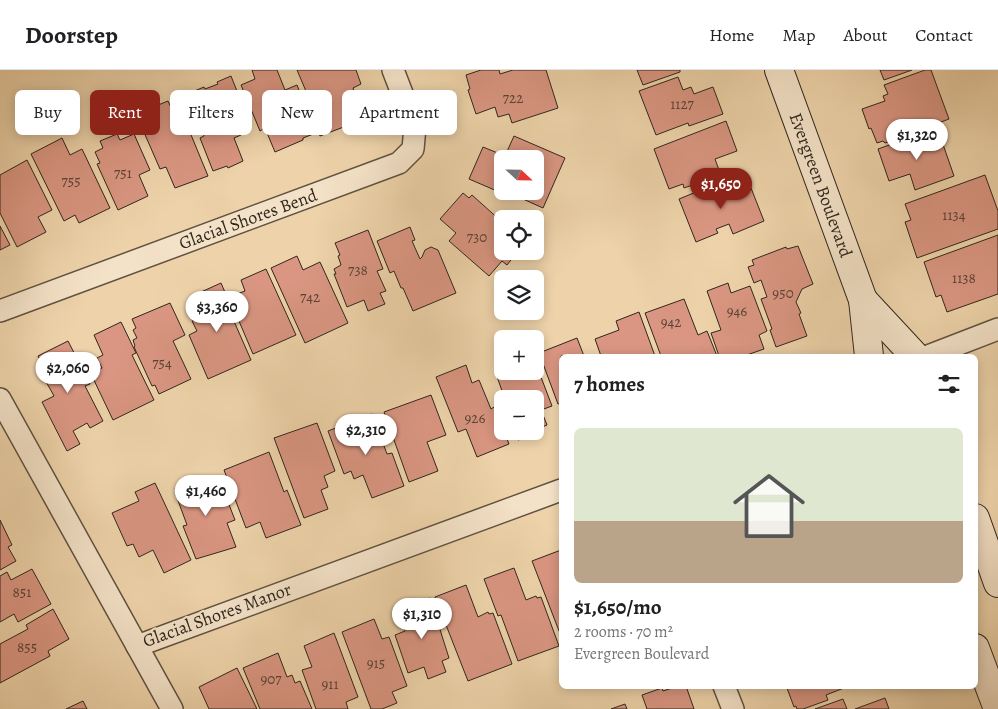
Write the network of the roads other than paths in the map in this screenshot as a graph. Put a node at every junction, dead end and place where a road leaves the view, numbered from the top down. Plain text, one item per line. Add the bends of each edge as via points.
1 (393, 70) edge
2 (779, 70) edge
3 (863, 300) junction
4 (0, 311) edge
5 (998, 329) edge
6 (869, 354) edge
7 (912, 354) edge
8 (933, 354) edge
9 (0, 400) edge
10 (559, 491) edge
11 (978, 527) edge
12 (998, 584) edge
13 (138, 646) junction
14 (978, 656) edge
15 (725, 689) edge
16 (172, 709) edge
17 (733, 709) edge
18 (998, 709) edge

1 - 4 street, Glacial Shores Bend via 415,127 413,149 399,163
2 - 3 street, Evergreen Boulevard
3 - 6 street, Evergreen Boulevard
3 - 7 street, Evergreen Boulevard
5 - 8 street
9 - 13 street, Glacial Shores Manor
10 - 13 street, Glacial Shores Manor
11 - 12 street
13 - 16 street
14 - 18 street
15 - 17 street

